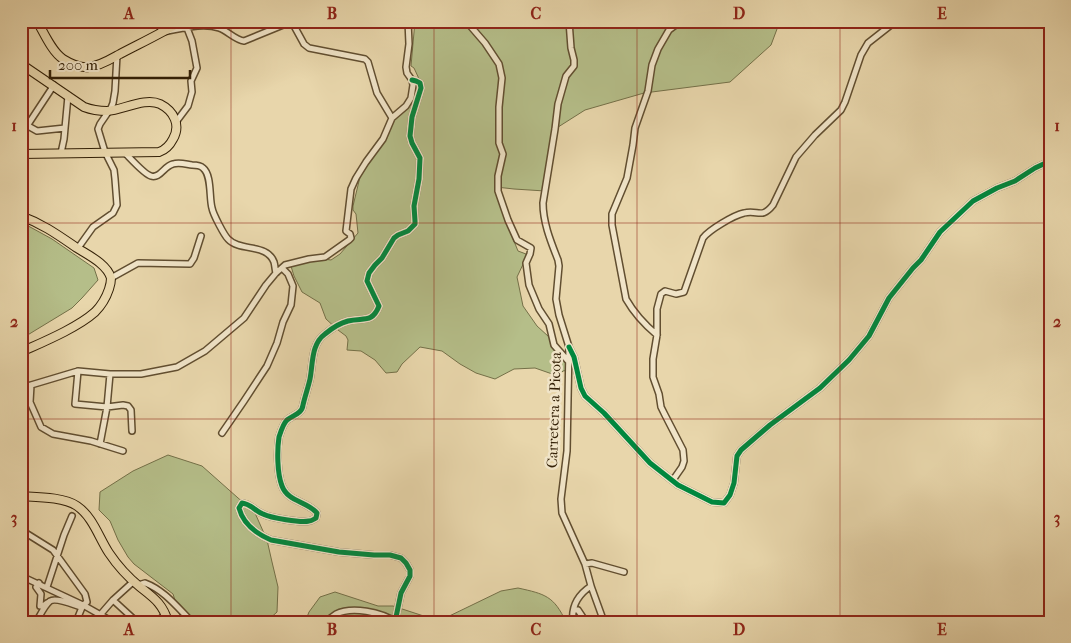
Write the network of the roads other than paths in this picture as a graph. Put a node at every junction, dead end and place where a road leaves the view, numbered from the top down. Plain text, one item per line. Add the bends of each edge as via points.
1 (37, 21) edge
2 (156, 21) edge
3 (182, 21) edge
4 (408, 21) edge
5 (466, 21) edge
6 (681, 21) edge
7 (896, 21) edge
8 (568, 22) edge
9 (187, 28) junction
10 (164, 32) junction
11 (117, 55) junction
12 (24, 65) edge
13 (21, 74) edge
14 (412, 80) junction
15 (54, 85) junction
16 (68, 95) junction
17 (109, 111) junction
18 (392, 118) junction
19 (21, 122) edge
20 (176, 122) junction
21 (27, 126) junction
22 (64, 128) junction
23 (105, 152) junction
24 (61, 153) junction
25 (125, 153) junction
26 (21, 154) edge
27 (1050, 161) edge
28 (21, 216) edge
29 (200, 236) dead end
30 (78, 248) junction
31 (282, 268) junction
32 (276, 273) junction
33 (111, 278) junction
34 (657, 335) junction
35 (569, 346) junction
36 (21, 352) edge
37 (569, 362) junction
38 (78, 371) junction
39 (110, 374) junction
40 (31, 385) junction
41 (21, 388) edge
42 (107, 407) junction
43 (132, 430) dead end
44 (222, 432) dead end
45 (100, 444) junction
46 (123, 451) dead end
47 (673, 480) junction
48 (21, 496) edge
49 (72, 516) dead end
50 (21, 530) edge
51 (57, 555) junction
52 (586, 564) junction
53 (624, 572) dead end
54 (21, 576) edge
55 (39, 583) junction
56 (136, 583) junction
57 (591, 586) junction
58 (47, 588) junction
59 (114, 600) junction
60 (49, 602) junction
61 (82, 606) junction
62 (574, 609) junction
63 (100, 615) junction
64 (167, 618) edge
65 (36, 622) edge
66 (76, 622) edge
67 (113, 622) edge
68 (137, 622) edge
69 (156, 622) edge
70 (192, 622) edge
71 (326, 622) edge
72 (396, 622) edge
73 (573, 622) edge
74 (586, 622) edge
75 (604, 622) edge

1 - 11 highway via 57,53 79,67 93,66
2 - 10 street
3 - 10 highway
4 - 14 street via 406,67
5 - 37 street via 499,64 502,78 499,143 503,154 498,191 517,240 531,248 526,263 528,285 549,324 554,345
6 - 34 street via 669,30 652,65 648,91 635,128 627,178 612,214 626,299
7 - 34 street via 868,43 841,110 796,157 768,211 744,213 706,233 684,292 665,291 661,294 657,309
8 - 35 street, Carretera a Picota via 574,66 566,76 558,104 543,212 558,260 556,299
9 - 10 street
9 - 18 street via 216,27 244,41 288,23 293,24 306,47 367,60 377,93
9 - 20 street via 197,68 191,81 188,106
10 - 11 highway
11 - 17 street via 115,91
12 - 13 street
12 - 15 highway
14 - 18 street via 411,98
14 - 72 street via 420,83 421,88 410,136 420,158 415,224 394,238 367,277 379,306 376,311 364,320 346,321 317,343 302,408 284,424 279,439 282,488 290,498 314,510 316,518 301,522 264,515 242,503 239,508 252,529 271,540 339,552 401,558 406,562 410,576 401,593
15 - 16 highway
15 - 21 street
16 - 17 highway via 91,110
16 - 22 street
17 - 20 highway via 158,103 170,111
17 - 23 street via 98,129
18 - 31 street via 383,139 351,189 346,224 351,238 325,257
19 - 21 street
20 - 25 highway via 173,138 162,151
21 - 22 street via 40,131
22 - 24 street
23 - 24 highway
23 - 25 highway
23 - 30 street via 114,170 117,205 110,216 93,227
24 - 26 highway
25 - 32 street via 150,176 156,177 169,165 178,162 203,168 210,184 212,209 227,238 239,246 266,252 274,262
27 - 47 street via 974,201 940,232 889,298 869,336 849,360 820,388 741,450 737,456 734,483 724,503 712,502
28 - 30 highway via 36,221
29 - 33 street via 190,264 138,264
30 - 33 highway via 105,268
31 - 32 street
31 - 44 street via 293,286 291,305 267,366
32 - 39 street via 244,318 205,351 176,367 158,372
33 - 36 highway via 107,294 95,312
34 - 47 street via 653,377 665,416 684,450 682,467
35 - 37 street, Carretera a Picota
35 - 47 street via 585,396 650,463
37 - 52 street, Carretera a Picota via 567,451 561,506
38 - 39 street
38 - 40 street
38 - 42 street via 75,404
39 - 42 street
40 - 41 street
40 - 45 street via 30,402 41,427 53,434
42 - 43 street via 123,405 130,408
42 - 45 street
45 - 46 street
48 - 56 highway via 58,499 85,511 109,554
49 - 51 street
50 - 51 street
51 - 58 street
51 - 61 street via 87,598
52 - 53 street
52 - 57 street, Carretera a Picota
54 - 55 street
55 - 58 street
55 - 60 street via 36,586 41,594 40,606
56 - 59 street
56 - 64 highway via 156,600
56 - 70 street via 155,588
57 - 62 street via 579,595
57 - 75 street, Carretera a Picota
58 - 61 street
59 - 63 street
59 - 68 street
60 - 61 street via 55,600
60 - 65 street
61 - 63 street
61 - 66 street
62 - 73 street
62 - 74 street
63 - 67 street
64 - 69 street
71 - 72 street via 336,614 362,610

